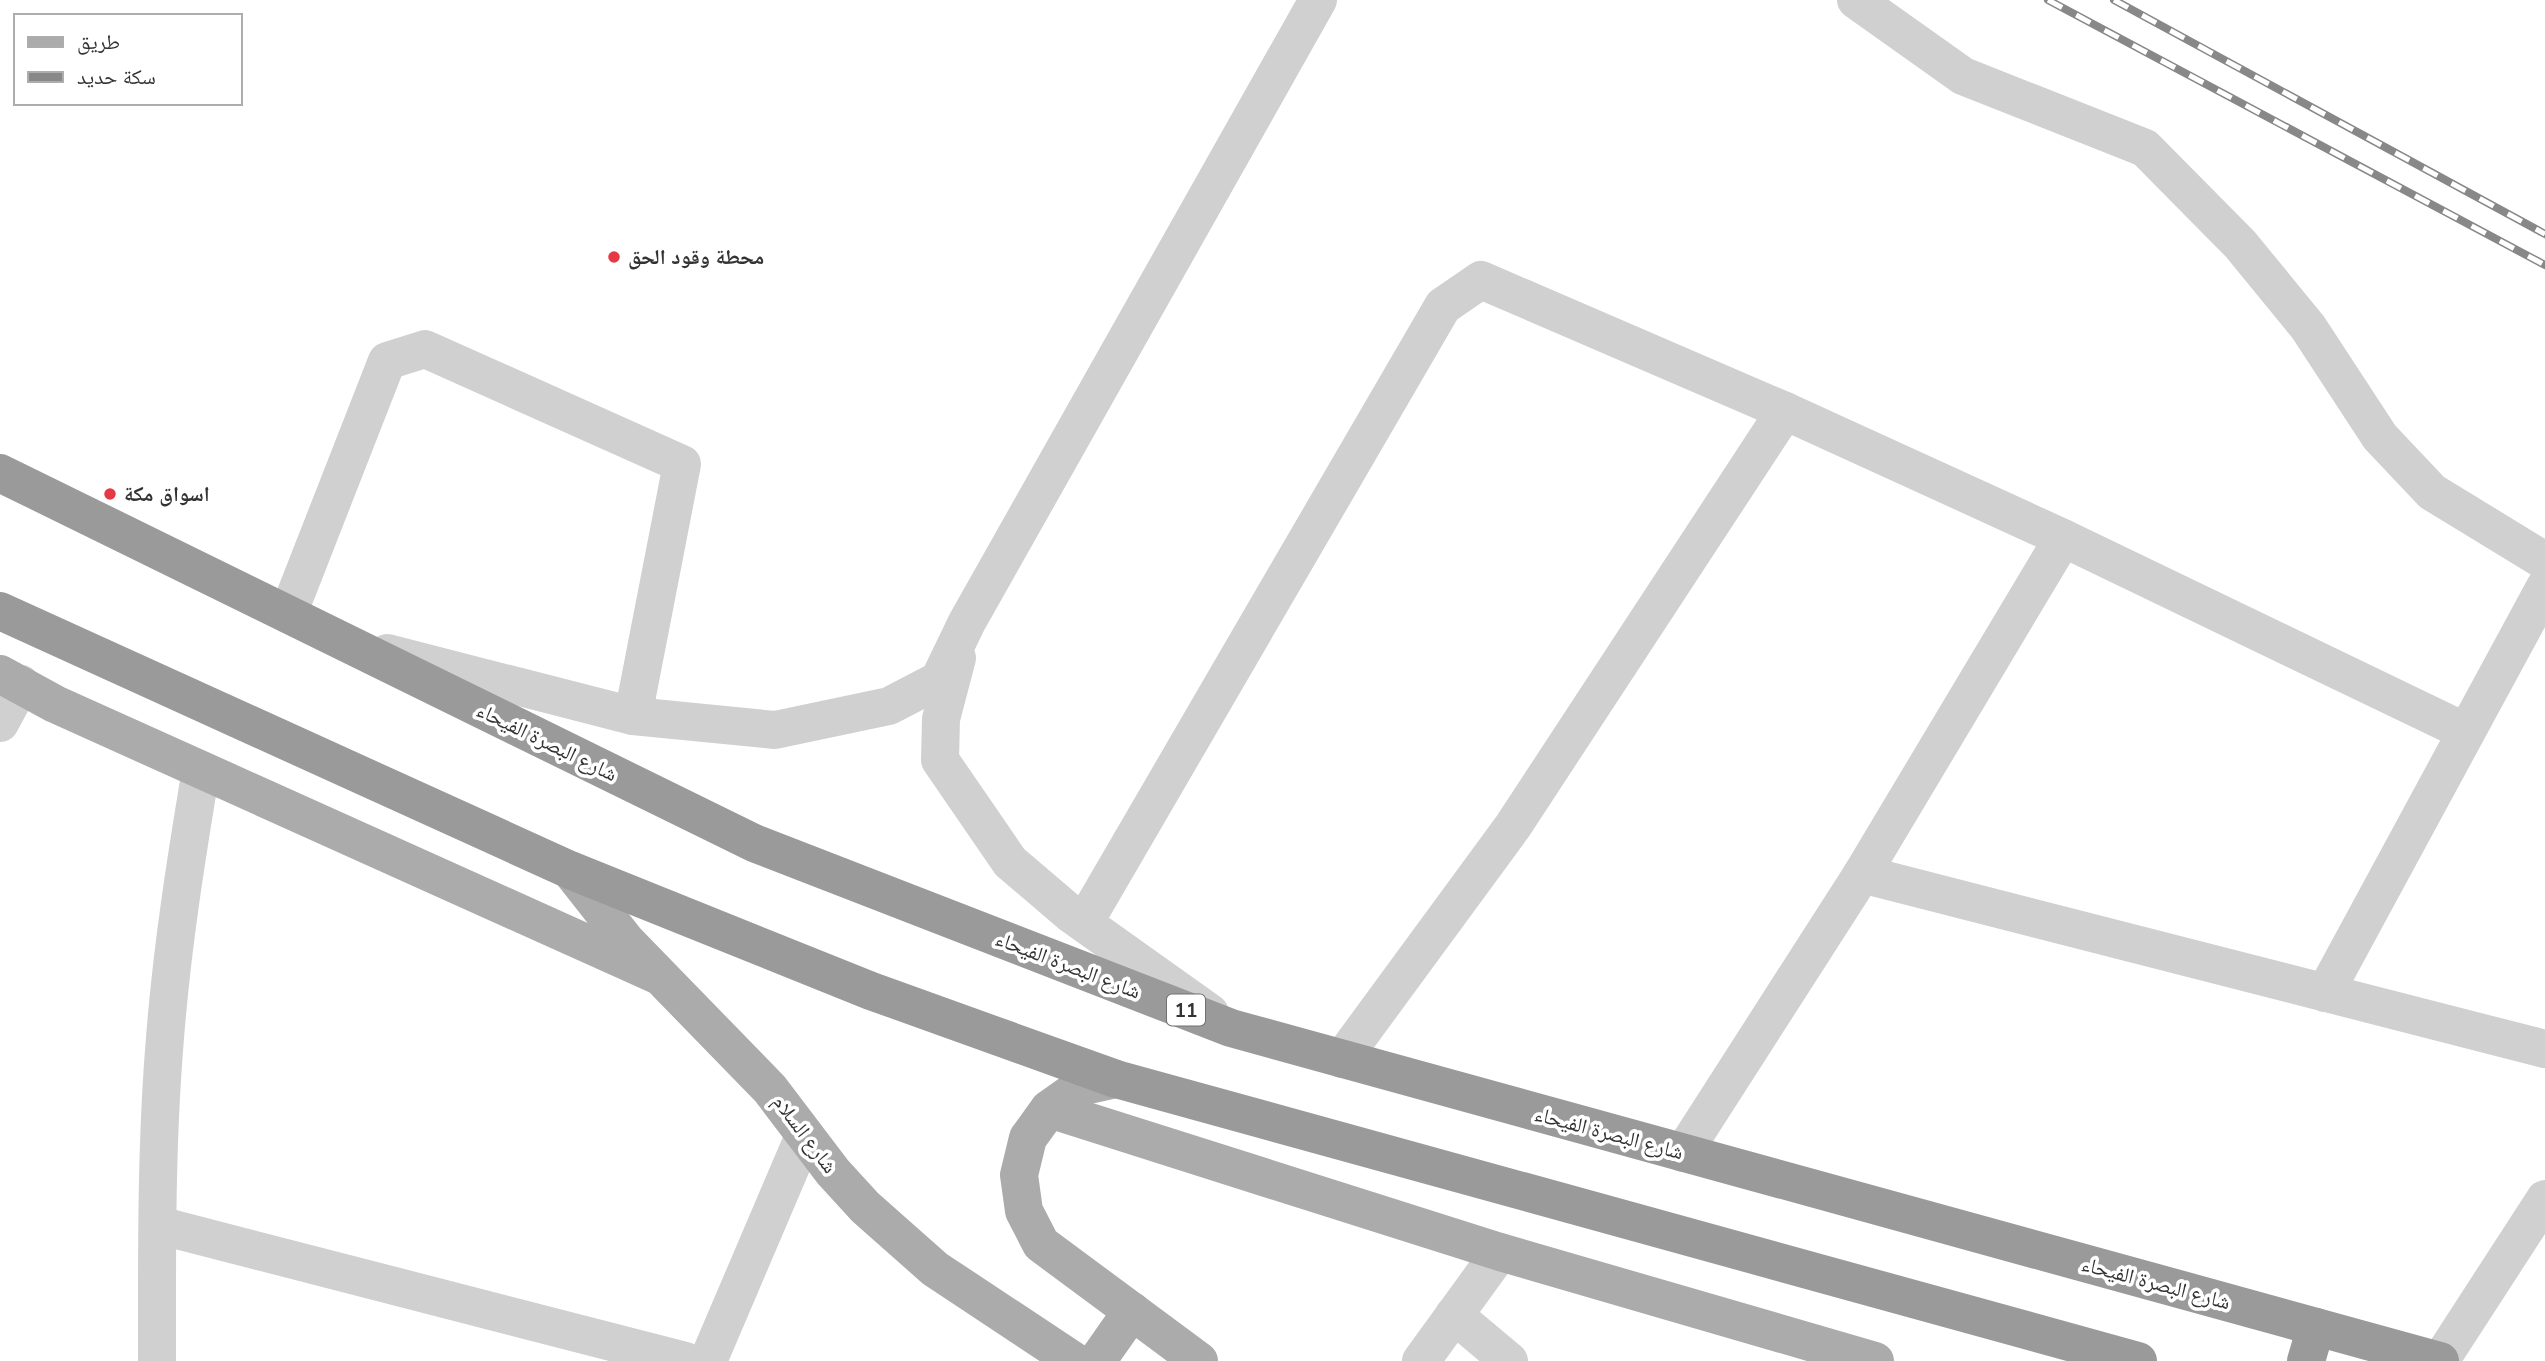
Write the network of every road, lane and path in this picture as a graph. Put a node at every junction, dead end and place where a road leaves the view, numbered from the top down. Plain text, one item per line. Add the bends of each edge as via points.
1 (1318, 0) edge
2 (1856, 0) edge
3 (1785, 411) junction
4 (0, 472) edge
5 (2063, 538) junction
6 (2545, 561) edge
7 (2545, 587) edge
8 (0, 611) edge
9 (288, 614) junction
10 (967, 622) junction
11 (347, 643) junction
12 (10, 679) edge
13 (633, 716) junction
14 (0, 723) edge
15 (2466, 732) junction
16 (201, 770) junction
17 (570, 870) junction
18 (1863, 873) junction
19 (1084, 923) junction
20 (657, 975) junction
21 (2325, 993) junction
22 (1231, 1028) junction
23 (2545, 1049) edge
24 (1342, 1059) junction
25 (1116, 1079) junction
26 (1049, 1108) junction
27 (804, 1136) junction
28 (1683, 1153) junction
29 (2545, 1199) edge
30 (158, 1225) junction
31 (1500, 1252) junction
32 (1132, 1311) junction
33 (1454, 1315) junction
34 (2311, 1344) edge
35 (156, 1361) edge
36 (685, 1361) edge
37 (708, 1361) edge
38 (1074, 1361) edge
39 (1097, 1361) edge
40 (1199, 1361) edge
41 (1421, 1361) edge
42 (1508, 1361) edge
43 (1875, 1361) edge
44 (2138, 1361) edge
45 (2440, 1361) edge

1 - 10 street
2 - 6 street via 1963,76 2145,148 2240,244 2308,327 2379,437 2432,492
3 - 5 street
3 - 19 street via 1481,280 1443,306
3 - 24 street via 1513,826
4 - 9 highway, شارع البصرة الفيحاء / 11
5 - 15 street
5 - 18 street
7 - 15 street
8 - 17 highway
9 - 11 highway, شارع البصرة الفيحاء / 11
9 - 13 street via 387,361 425,349 682,464
10 - 13 street via 939,680 889,706 775,730
10 - 19 street via 941,719 940,760 1010,862
11 - 13 street
11 - 22 highway, شارع البصرة الفيحاء / 11 via 754,844
12 - 14 street
12 - 16 main road
15 - 21 street
16 - 20 main road
16 - 30 street via 164,1040
17 - 20 main road, شارع السلام
17 - 25 highway via 871,991
18 - 21 street
18 - 28 street
19 - 22 street
20 - 27 main road, شارع السلام via 747,1063
21 - 23 street
22 - 24 highway, شارع البصرة الفيحاء / 11
24 - 28 highway, شارع البصرة الفيحاء / 11
25 - 26 main road via 1080,1087
25 - 44 highway
26 - 31 main road
26 - 32 main road via 1028,1138 1019,1175 1024,1212 1041,1244
27 - 37 street
27 - 38 main road, شارع السلام via 865,1207 935,1269
28 - 34 highway, شارع البصرة الفيحاء / 11
29 - 45 street
30 - 35 street
30 - 36 street
31 - 33 street
31 - 43 main road
32 - 39 main road
32 - 40 main road
33 - 41 street
33 - 42 street
34 - 45 highway, شارع البصرة الفيحاء / 11

